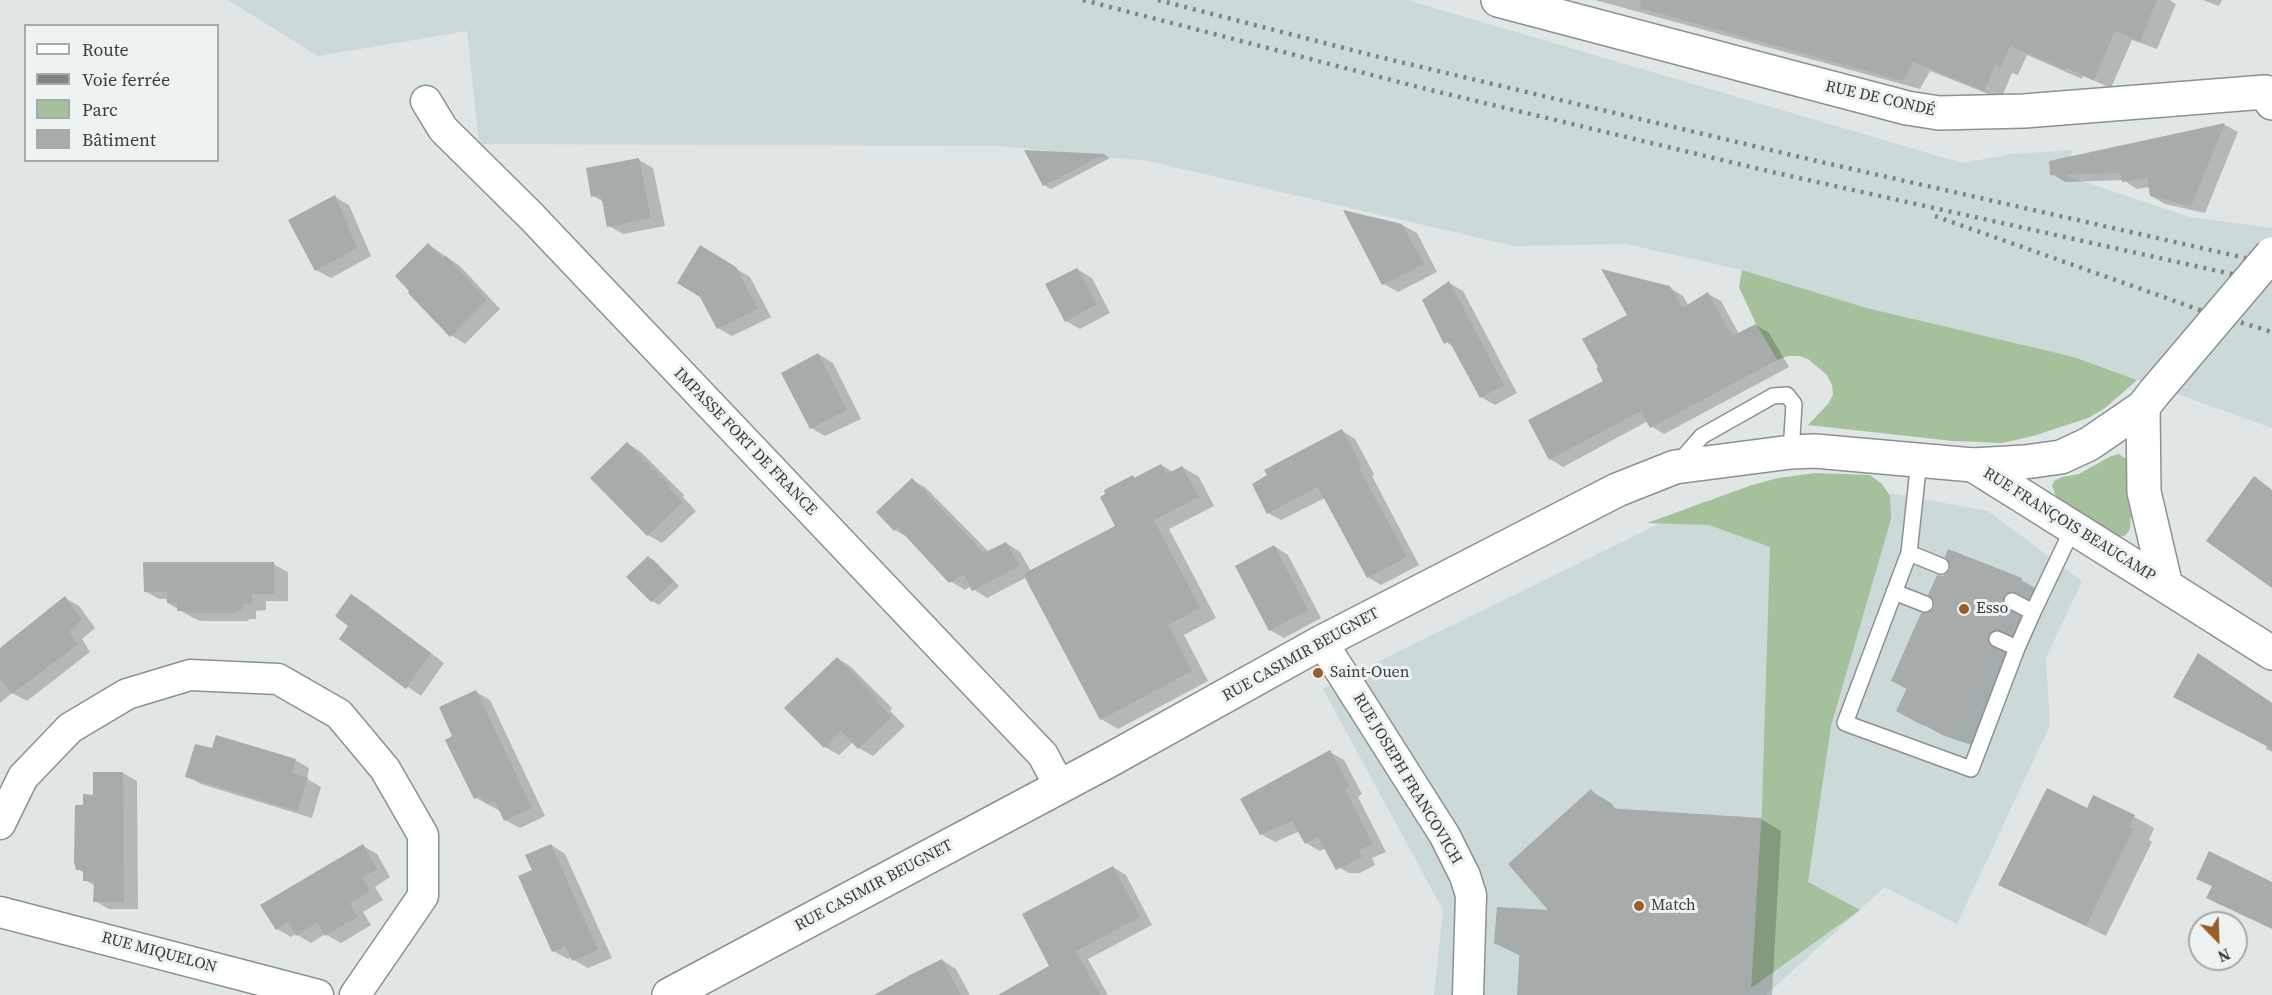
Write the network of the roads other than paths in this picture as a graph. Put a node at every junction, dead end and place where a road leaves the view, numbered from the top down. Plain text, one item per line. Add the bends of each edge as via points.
1 (1516, 2) edge
2 (2270, 96) edge
3 (426, 100) dead end
4 (2272, 254) edge
5 (2148, 400) junction
6 (1791, 452) junction
7 (1919, 460) junction
8 (1973, 465) junction
9 (1675, 467) junction
10 (2073, 528) junction
11 (1909, 553) junction
12 (1941, 566) dead end
13 (2166, 586) junction
14 (1894, 592) junction
15 (2012, 602) dead end
16 (1925, 604) dead end
17 (2033, 612) junction
18 (1997, 639) dead end
19 (1322, 642) junction
20 (2017, 648) junction
21 (2272, 653) edge
22 (1060, 787) junction
23 (0, 824) edge
24 (0, 912) edge
25 (680, 992) edge
26 (318, 995) edge
27 (355, 995) edge
28 (1468, 995) edge

1 - 2 main road, RUE DE CONDÉ via 1907,108 1939,113
3 - 22 street, IMPASSE FORT DE FRANCE via 443,129 531,216 1043,755
4 - 5 main road, bridge
5 - 8 main road, RUE CASIMIR BEUGNET via 2089,444 2061,457
5 - 13 main road, RUE FRANÇOIS BEAUCAMP via 2144,492
6 - 7 main road, RUE CASIMIR BEUGNET
6 - 9 main road, RUE CASIMIR BEUGNET
6 - 9 lane via 1794,404 1787,396 1773,396 1702,436
7 - 8 main road, RUE CASIMIR BEUGNET
7 - 11 lane
8 - 10 main road, RUE FRANÇOIS BEAUCAMP
9 - 19 main road, RUE CASIMIR BEUGNET via 1617,490
10 - 13 main road, RUE FRANÇOIS BEAUCAMP
10 - 17 lane
11 - 12 lane
11 - 14 lane
13 - 21 main road, RUE FRANÇOIS BEAUCAMP
14 - 16 lane
14 - 20 lane via 1845,723 1971,770
15 - 17 lane
17 - 20 lane
18 - 20 lane
19 - 22 main road, RUE CASIMIR BEUGNET
19 - 28 street, RUE JOSEPH FRANCOVICH via 1445,836 1465,876 1471,895
22 - 25 main road, RUE CASIMIR BEUGNET
23 - 27 street via 23,777 70,728 127,694 190,675 278,679 339,714 385,769 423,835 423,896
24 - 26 street, RUE MIQUELON

